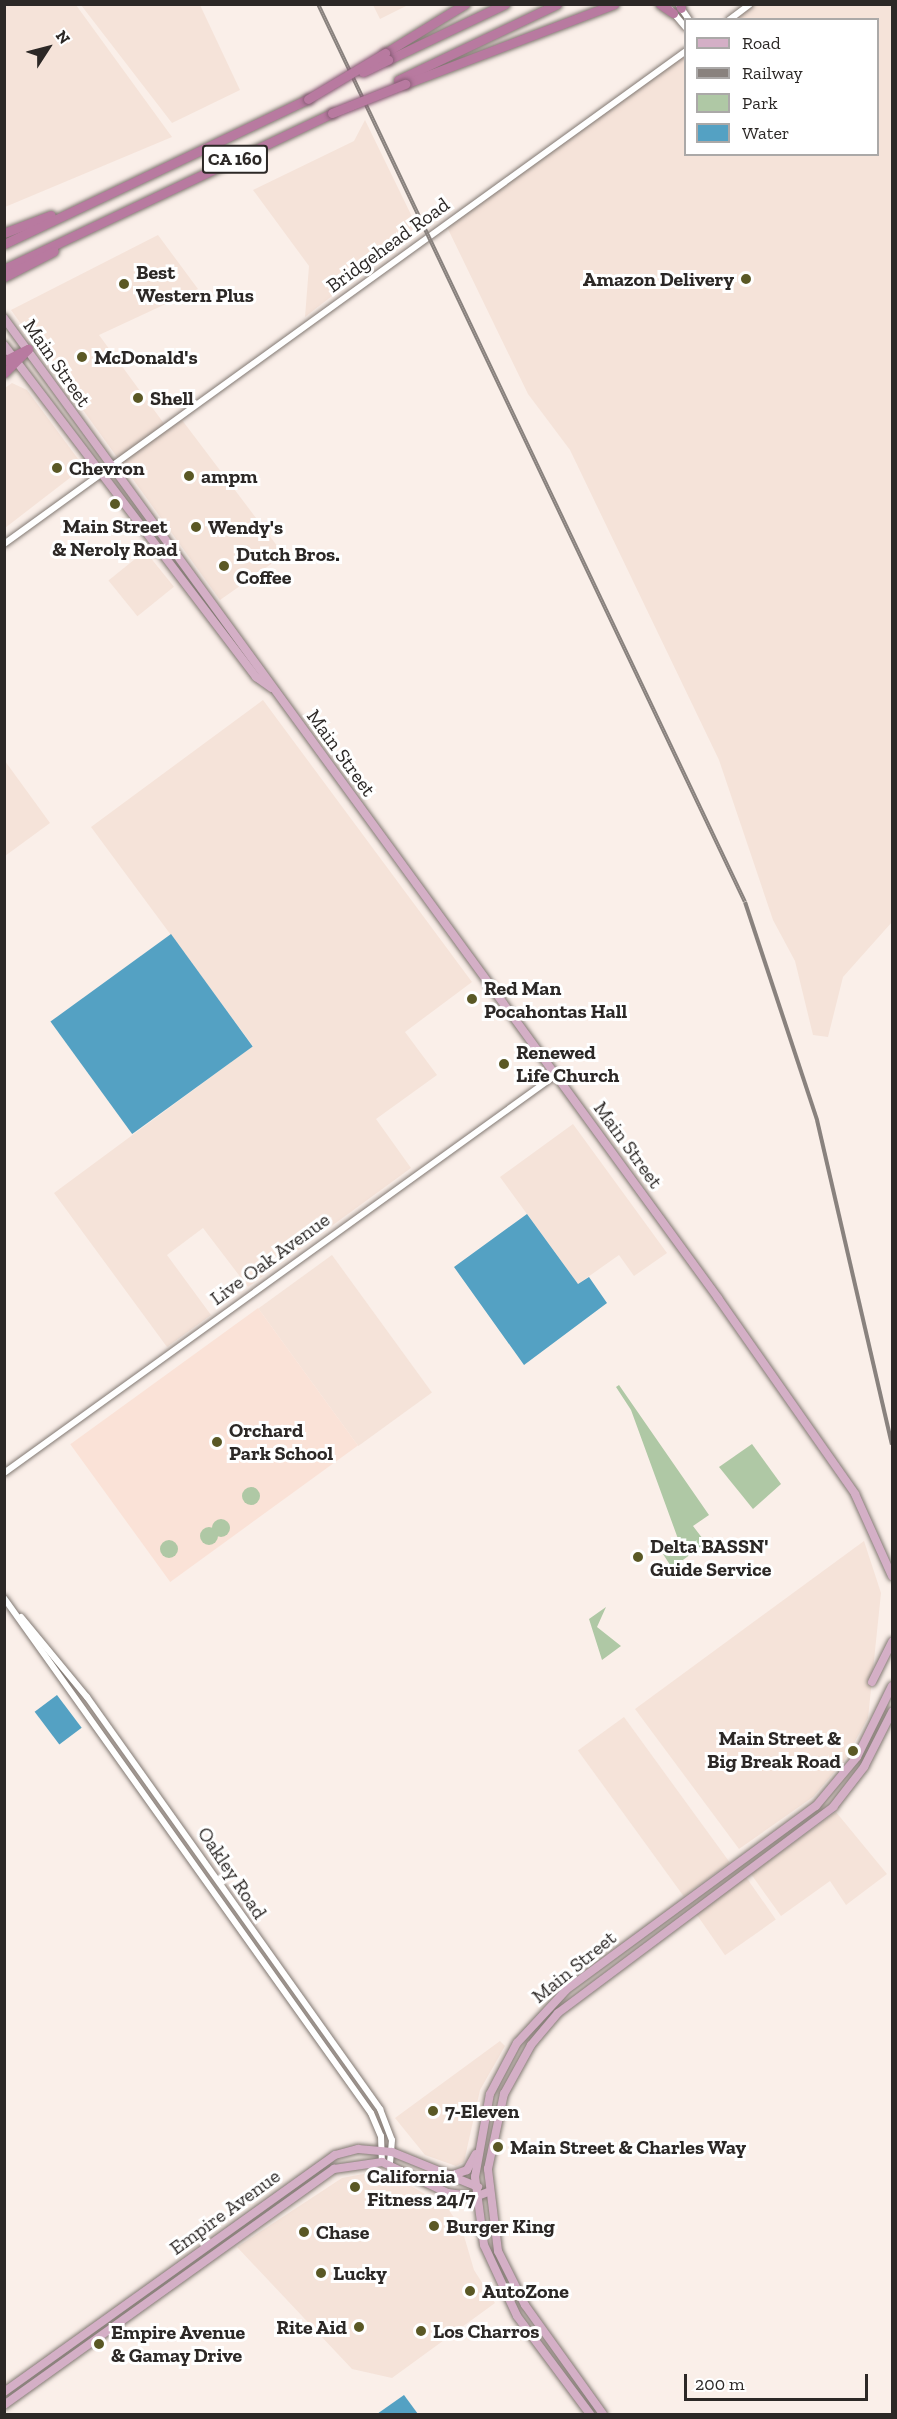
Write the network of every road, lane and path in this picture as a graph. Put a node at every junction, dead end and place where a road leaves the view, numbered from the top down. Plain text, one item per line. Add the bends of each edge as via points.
1 (465, 4) edge
2 (505, 4) edge
3 (557, 4) edge
4 (614, 4) edge
5 (660, 4) edge
6 (667, 4) edge
7 (750, 4) edge
8 (678, 7) edge
9 (732, 18) edge
10 (684, 23) edge
11 (684, 52) edge
12 (387, 57) junction
13 (402, 82) junction
14 (160, 168) junction
15 (138, 205) junction
16 (4, 233) edge
17 (4, 244) edge
18 (4, 269) edge
19 (4, 277) edge
20 (4, 318) edge
21 (4, 345) edge
22 (28, 349) junction
23 (12, 360) edge
24 (4, 373) edge
25 (111, 466) junction
26 (100, 474) junction
27 (4, 544) edge
28 (272, 688) junction
29 (557, 1074) junction
30 (4, 1473) edge
31 (892, 1576) edge
32 (4, 1598) edge
33 (16, 1613) junction
34 (892, 1642) edge
35 (872, 1682) dead end
36 (892, 1687) edge
37 (889, 1696) edge
38 (892, 1712) edge
39 (382, 2150) junction
40 (392, 2152) junction
41 (477, 2152) junction
42 (386, 2164) junction
43 (449, 2176) junction
44 (475, 2185) junction
45 (488, 2192) junction
46 (475, 2197) junction
47 (191, 2257) junction
48 (164, 2290) junction
49 (4, 2392) edge
50 (4, 2405) edge
51 (590, 2415) edge
52 (603, 2415) edge

1 - 12 highway
2 - 12 highway, CA 160
3 - 13 highway
4 - 13 highway
5 - 8 highway
6 - 8 street
7 - 9 street
8 - 10 street
11 - 25 street, Bridgehead Road
12 - 14 highway, CA 160, bridge via 308,99
13 - 15 highway, CA 160, bridge
14 - 16 highway
14 - 17 highway, CA 160
15 - 18 highway, CA 160
15 - 19 highway
20 - 22 main road, Main Street
21 - 23 main road, Main Street
22 - 23 highway
22 - 25 main road, Main Street
23 - 24 highway
23 - 26 main road, Main Street
25 - 26 street, Bridgehead Road
25 - 28 main road, Main Street via 266,671
26 - 27 street, Bridgehead Road
26 - 28 main road, Main Street via 256,677
28 - 29 main road, Main Street
29 - 30 street, Live Oak Avenue
29 - 31 main road, Main Street via 855,1494
32 - 33 street, Oakley Road
33 - 39 street, Oakley Road via 372,2113
33 - 40 street, Oakley Road via 87,1697 371,2096 387,2121
34 - 35 main road
36 - 37 main road, Main Street
37 - 41 main road, Main Street via 857,1757 816,1806 544,2011 502,2068
38 - 45 main road, Main Street via 864,1767 822,1817 595,1983 544,2028 504,2094 490,2145
39 - 40 main road, Empire Avenue
39 - 42 street, Oakley Road
39 - 47 main road, Empire Avenue via 335,2155
40 - 42 street, Oakley Road
40 - 43 main road, Empire Avenue
41 - 43 main road via 466,2169
41 - 44 main road, Main Street
42 - 46 main road via 428,2185
42 - 48 main road, Empire Avenue via 334,2169
43 - 44 main road, Empire Avenue
44 - 45 main road, Empire Avenue
44 - 46 main road, Main Street
45 - 46 main road
45 - 52 main road, Main Street via 492,2228 509,2279
46 - 51 main road, Main Street via 484,2245 502,2293
47 - 48 main road via 164,2282
47 - 49 main road, Empire Avenue
48 - 50 main road, Empire Avenue

